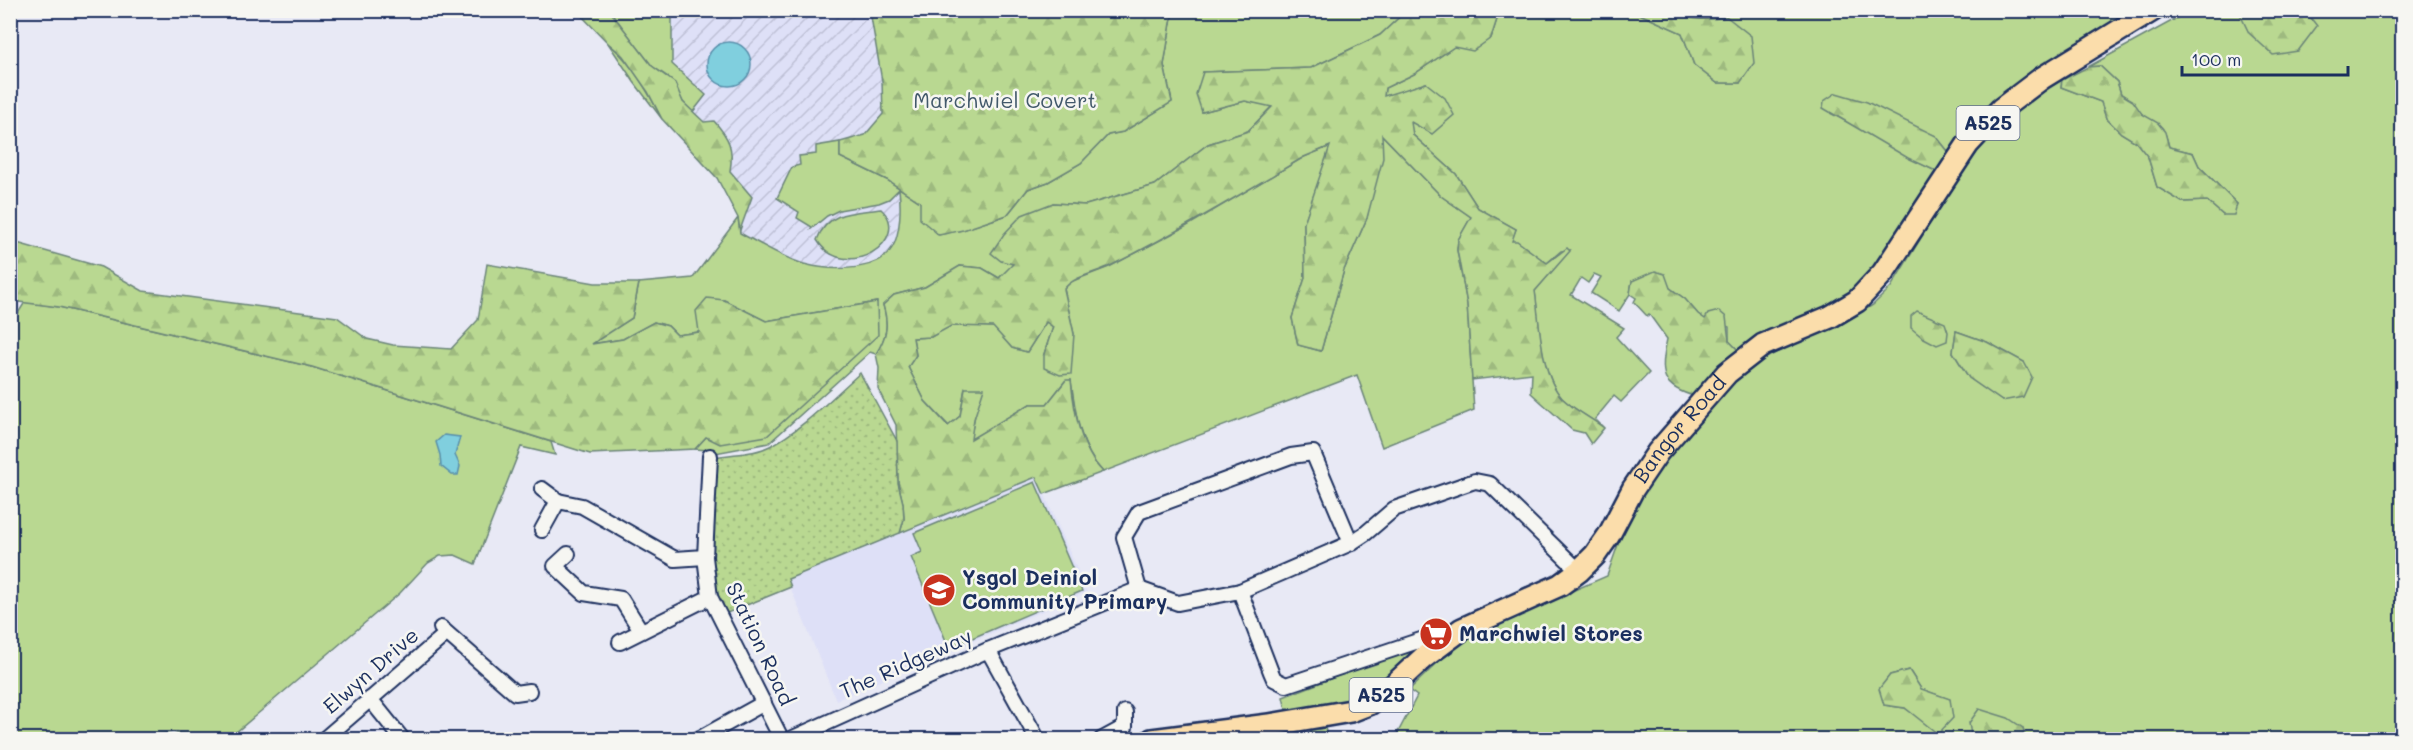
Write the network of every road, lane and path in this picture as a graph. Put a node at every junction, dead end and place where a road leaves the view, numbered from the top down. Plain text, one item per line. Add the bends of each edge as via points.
1 (2153, 10) edge
2 (710, 456) dead end
3 (542, 489) dead end
4 (558, 501) junction
5 (542, 530) dead end
6 (1351, 543) junction
7 (568, 554) dead end
8 (705, 557) junction
9 (1579, 571) junction
10 (1138, 589) junction
11 (1239, 591) junction
12 (710, 597) junction
13 (641, 631) junction
14 (1421, 640) dead end
15 (620, 642) dead end
16 (988, 650) junction
17 (518, 695) dead end
18 (370, 699) junction
19 (764, 703) junction
20 (1125, 712) dead end
21 (323, 740) edge
22 (403, 740) edge
23 (697, 740) edge
24 (782, 740) edge
25 (789, 740) edge
26 (1038, 740) edge
27 (1101, 740) edge
28 (1152, 740) edge

1 - 9 main road, Bangor Road / A525 via 2042,78 2001,109 1968,144 1883,273 1857,301 1830,317 1763,345 1727,373 1658,452 1609,535
2 - 8 street, Station Road
3 - 4 street
4 - 5 street
4 - 8 street via 582,506 675,559
6 - 9 street via 1394,509 1469,483 1483,482 1491,484
6 - 10 street via 1313,453 1291,456 1139,512 1124,537
6 - 11 street
7 - 13 street via 555,566 584,593 621,599
8 - 12 street, Station Road
9 - 28 main road, Bangor Road / A525 via 1560,585 1462,629 1369,704 1351,711 1269,725
10 - 11 street via 1178,603
10 - 16 street, The Ridgeway
11 - 14 street via 1270,672 1286,685 1403,639
12 - 13 street
12 - 19 street, Station Road
13 - 15 street
16 - 25 street, The Ridgeway
16 - 26 street
17 - 18 street, Elwyn Drive via 443,631
18 - 21 street, Elwyn Drive
18 - 22 street
19 - 23 street
19 - 24 street, Station Road
20 - 27 street via 1129,727

